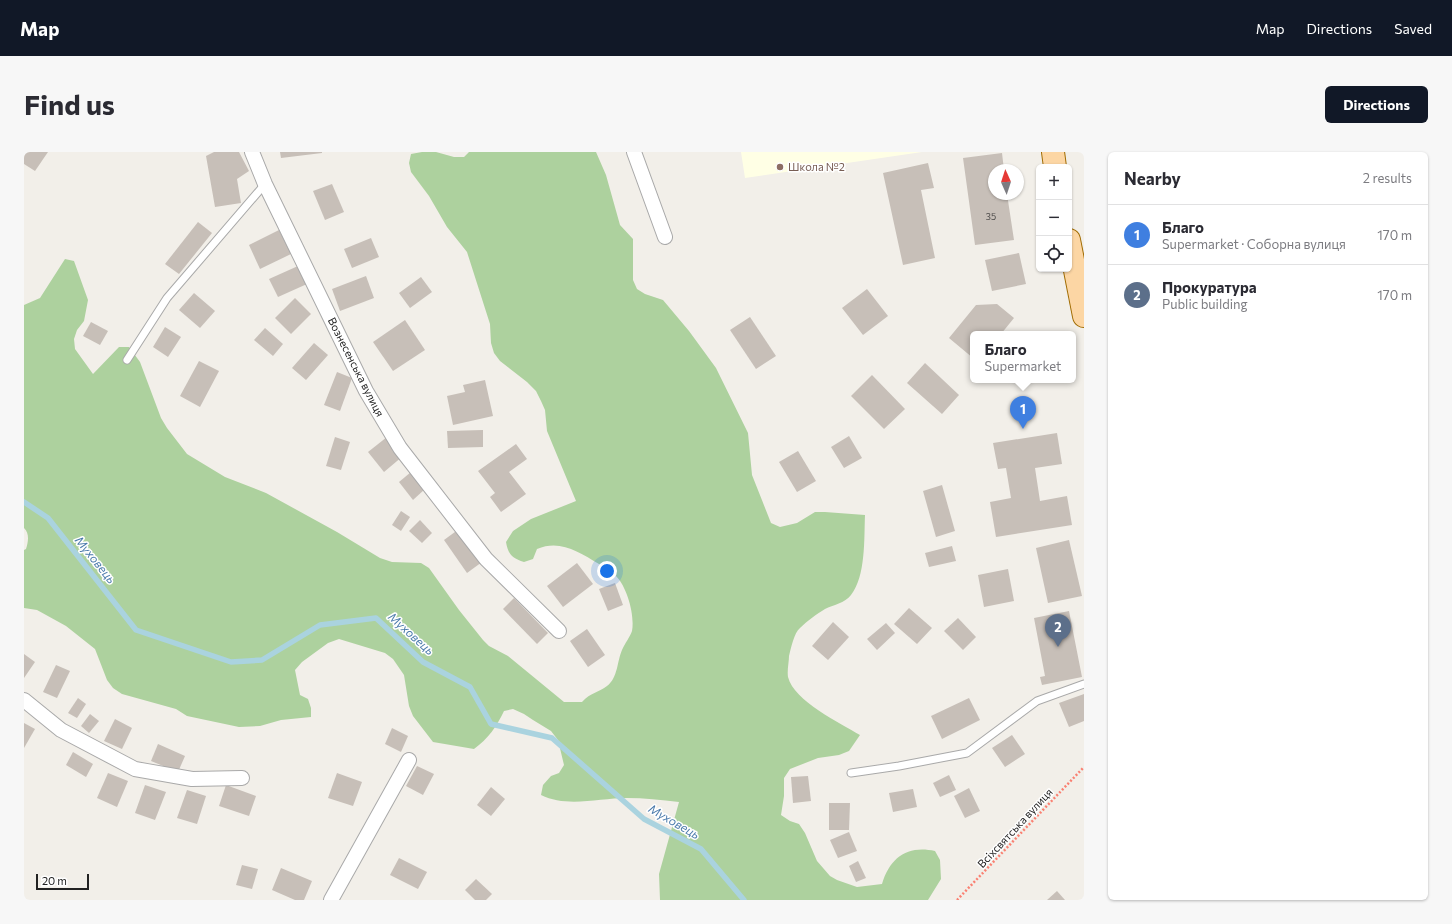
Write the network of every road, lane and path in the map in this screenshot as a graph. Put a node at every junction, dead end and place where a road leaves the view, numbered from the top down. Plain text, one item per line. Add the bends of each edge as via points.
1 (252, 152) edge
2 (634, 152) edge
3 (1053, 152) edge
4 (1055, 164) edge
5 (265, 184) junction
6 (665, 237) dead end
7 (1072, 246) edge
8 (1079, 260) edge
9 (1084, 316) edge
10 (127, 360) dead end
11 (559, 632) dead end
12 (1084, 684) edge
13 (24, 700) edge
14 (409, 760) dead end
15 (1084, 766) edge
16 (851, 773) dead end
17 (242, 778) dead end
18 (331, 900) edge
19 (957, 900) edge

1 - 5 street, Вознесенська вулиця
2 - 6 street
3 - 4 main road
5 - 10 lane via 167,298
5 - 11 street, Вознесенська вулиця via 366,391 400,448 486,559
7 - 8 main road
8 - 9 main road
12 - 16 lane via 1037,701 967,753
13 - 17 street via 61,730 135,769 192,779
14 - 18 street
15 - 19 path, Всіхсвятська вулиця

